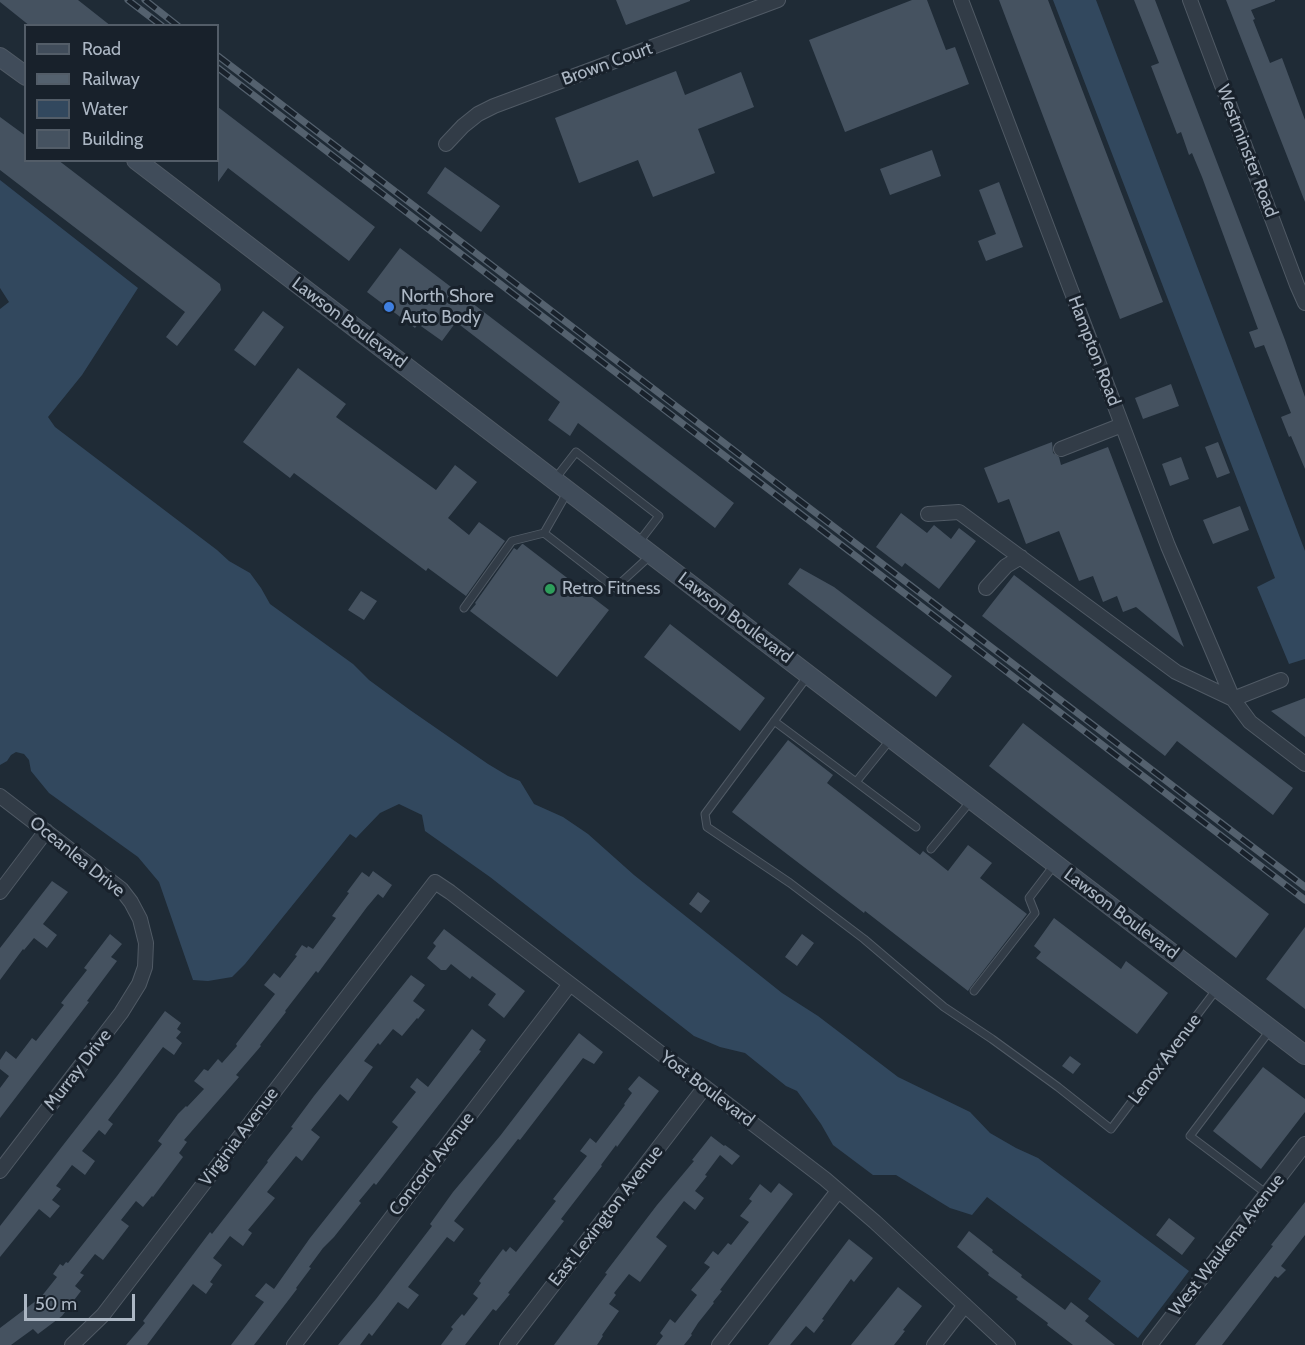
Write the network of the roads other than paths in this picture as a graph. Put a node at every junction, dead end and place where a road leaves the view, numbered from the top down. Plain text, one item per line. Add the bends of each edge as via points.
1 (778, 0) edge
2 (961, 0) edge
3 (1190, 0) edge
4 (0, 57) edge
5 (24, 75) edge
6 (446, 144) dead end
7 (139, 162) edge
8 (1305, 303) edge
9 (1122, 425) junction
10 (1061, 449) dead end
11 (561, 486) junction
12 (928, 514) dead end
13 (544, 532) junction
14 (644, 549) junction
15 (1021, 557) junction
16 (986, 588) dead end
17 (464, 608) dead end
18 (809, 675) junction
19 (1281, 680) dead end
20 (1233, 699) junction
21 (774, 721) junction
22 (891, 738) junction
23 (1305, 764) edge
24 (856, 782) junction
25 (0, 796) edge
26 (972, 800) junction
27 (916, 827) dead end
28 (46, 831) junction
29 (931, 849) dead end
30 (1055, 864) junction
31 (0, 892) edge
32 (402, 924) joint
33 (145, 963) joint
34 (570, 984) junction
35 (1218, 988) junction
36 (974, 991) dead end
37 (1271, 1029) junction
38 (1305, 1055) edge
39 (705, 1087) junction
40 (1305, 1144) edge
41 (0, 1171) edge
42 (838, 1191) junction
43 (1267, 1194) junction
44 (965, 1305) junction
45 (72, 1345) edge
46 (294, 1345) edge
47 (507, 1345) edge
48 (719, 1345) edge
49 (934, 1345) edge
50 (1008, 1345) edge
51 (1150, 1345) edge

1 - 6 street, Brown Court via 494,106 478,114
2 - 9 street, Hampton Road
3 - 8 street, Westminster Road
4 - 5 main road
7 - 11 main road, Lawson Boulevard
9 - 10 street
9 - 20 street, Hampton Road
11 - 13 lane
11 - 14 main road, Lawson Boulevard
11 - 14 lane via 576,452 659,516
12 - 15 street via 959,512
13 - 14 lane via 615,588
13 - 17 lane via 512,541
14 - 18 main road, Lawson Boulevard
15 - 16 street via 1006,566
15 - 20 street via 1176,672
18 - 21 lane
18 - 22 main road, Lawson Boulevard
19 - 20 street
20 - 23 street via 1250,722
21 - 24 lane
21 - 35 lane, Lenox Avenue via 705,813 706,827 790,883 944,1007 1058,1087 1111,1130
22 - 24 lane
22 - 26 main road, Lawson Boulevard
24 - 27 lane
25 - 28 street, Oceanlea Drive
26 - 29 lane
26 - 30 main road, Lawson Boulevard
28 - 31 street
28 - 33 street, Oceanlea Drive via 121,889 131,902 146,943
30 - 35 main road, Lawson Boulevard
30 - 36 lane via 1029,898 1035,913
32 - 34 street, Yost Boulevard via 435,882
32 - 45 street, Virginia Avenue via 103,1315
33 - 41 street, Murray Drive via 139,984 121,1013
34 - 39 street, Yost Boulevard
34 - 46 street, Concord Avenue
35 - 37 main road, Lawson Boulevard
37 - 38 main road, Lawson Boulevard
37 - 43 lane via 1190,1136
39 - 42 street, Yost Boulevard
39 - 47 street, East Lexington Avenue
40 - 43 street, West Waukena Avenue
42 - 44 street, Yost Boulevard
42 - 48 street
43 - 51 street, West Waukena Avenue
44 - 49 street
44 - 50 street, Yost Boulevard

